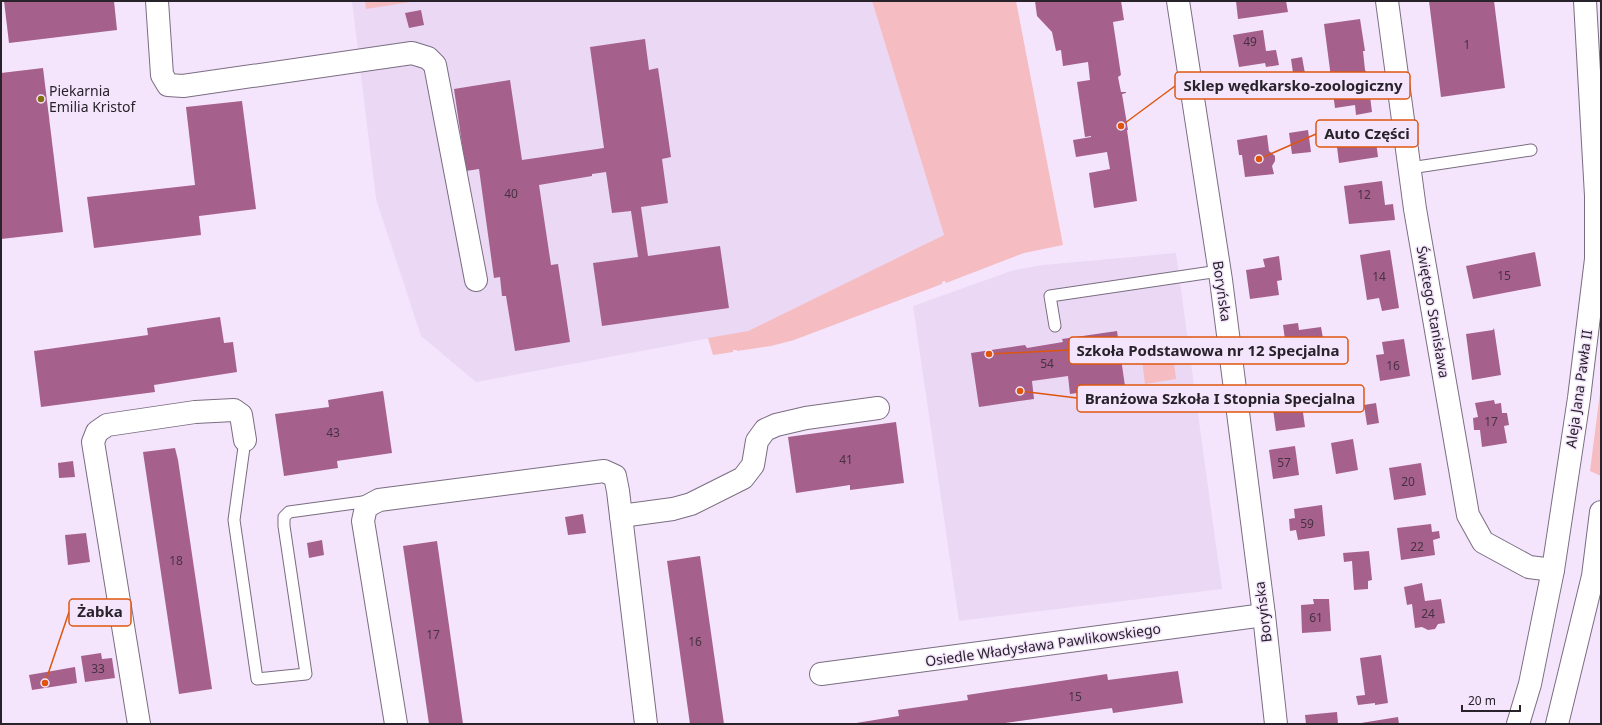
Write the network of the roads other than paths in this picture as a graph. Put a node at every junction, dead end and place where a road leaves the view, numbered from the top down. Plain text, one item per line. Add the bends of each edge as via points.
1 (157, 1) edge
2 (1178, 1) edge
3 (1387, 1) edge
4 (1585, 1) edge
5 (1531, 150) dead end
6 (1410, 168) junction
7 (1598, 196) edge
8 (1219, 271) junction
9 (476, 280) dead end
10 (1055, 326) dead end
11 (878, 408) dead end
12 (245, 440) joint
13 (379, 500) junction
14 (1601, 512) edge
15 (621, 516) junction
16 (1553, 570) junction
17 (1264, 615) junction
18 (821, 674) dead end
19 (139, 724) edge
20 (396, 724) edge
21 (646, 724) edge
22 (1276, 724) edge
23 (1518, 724) edge
24 (1557, 724) edge

1 - 9 street via 162,75 168,85 183,86 412,53 428,58 435,65
2 - 8 street, Boryńska
3 - 6 street, Świętego Stanisława
4 - 7 street, Aleja Jana Pawła II
5 - 6 lane
6 - 16 street, Świętego Stanisława via 1468,515 1483,542 1529,567
7 - 16 street, Aleja Jana Pawła II via 1596,259 1579,398
8 - 10 lane via 1050,296
8 - 17 street, Boryńska
11 - 15 street via 776,425 765,430 757,441 753,465 743,478 691,504
12 - 13 lane via 234,520 257,679 306,674 284,517 289,512
12 - 19 street via 241,415 234,410 195,412 107,425 97,432 93,442
13 - 15 street via 604,471 615,476
13 - 20 street via 366,507 364,521
14 - 24 street via 1593,576
15 - 21 street
16 - 23 street, Aleja Jana Pawła II via 1530,684
17 - 18 street, Osiedle Władysława Pawlikowskiego
17 - 22 street, Boryńska

